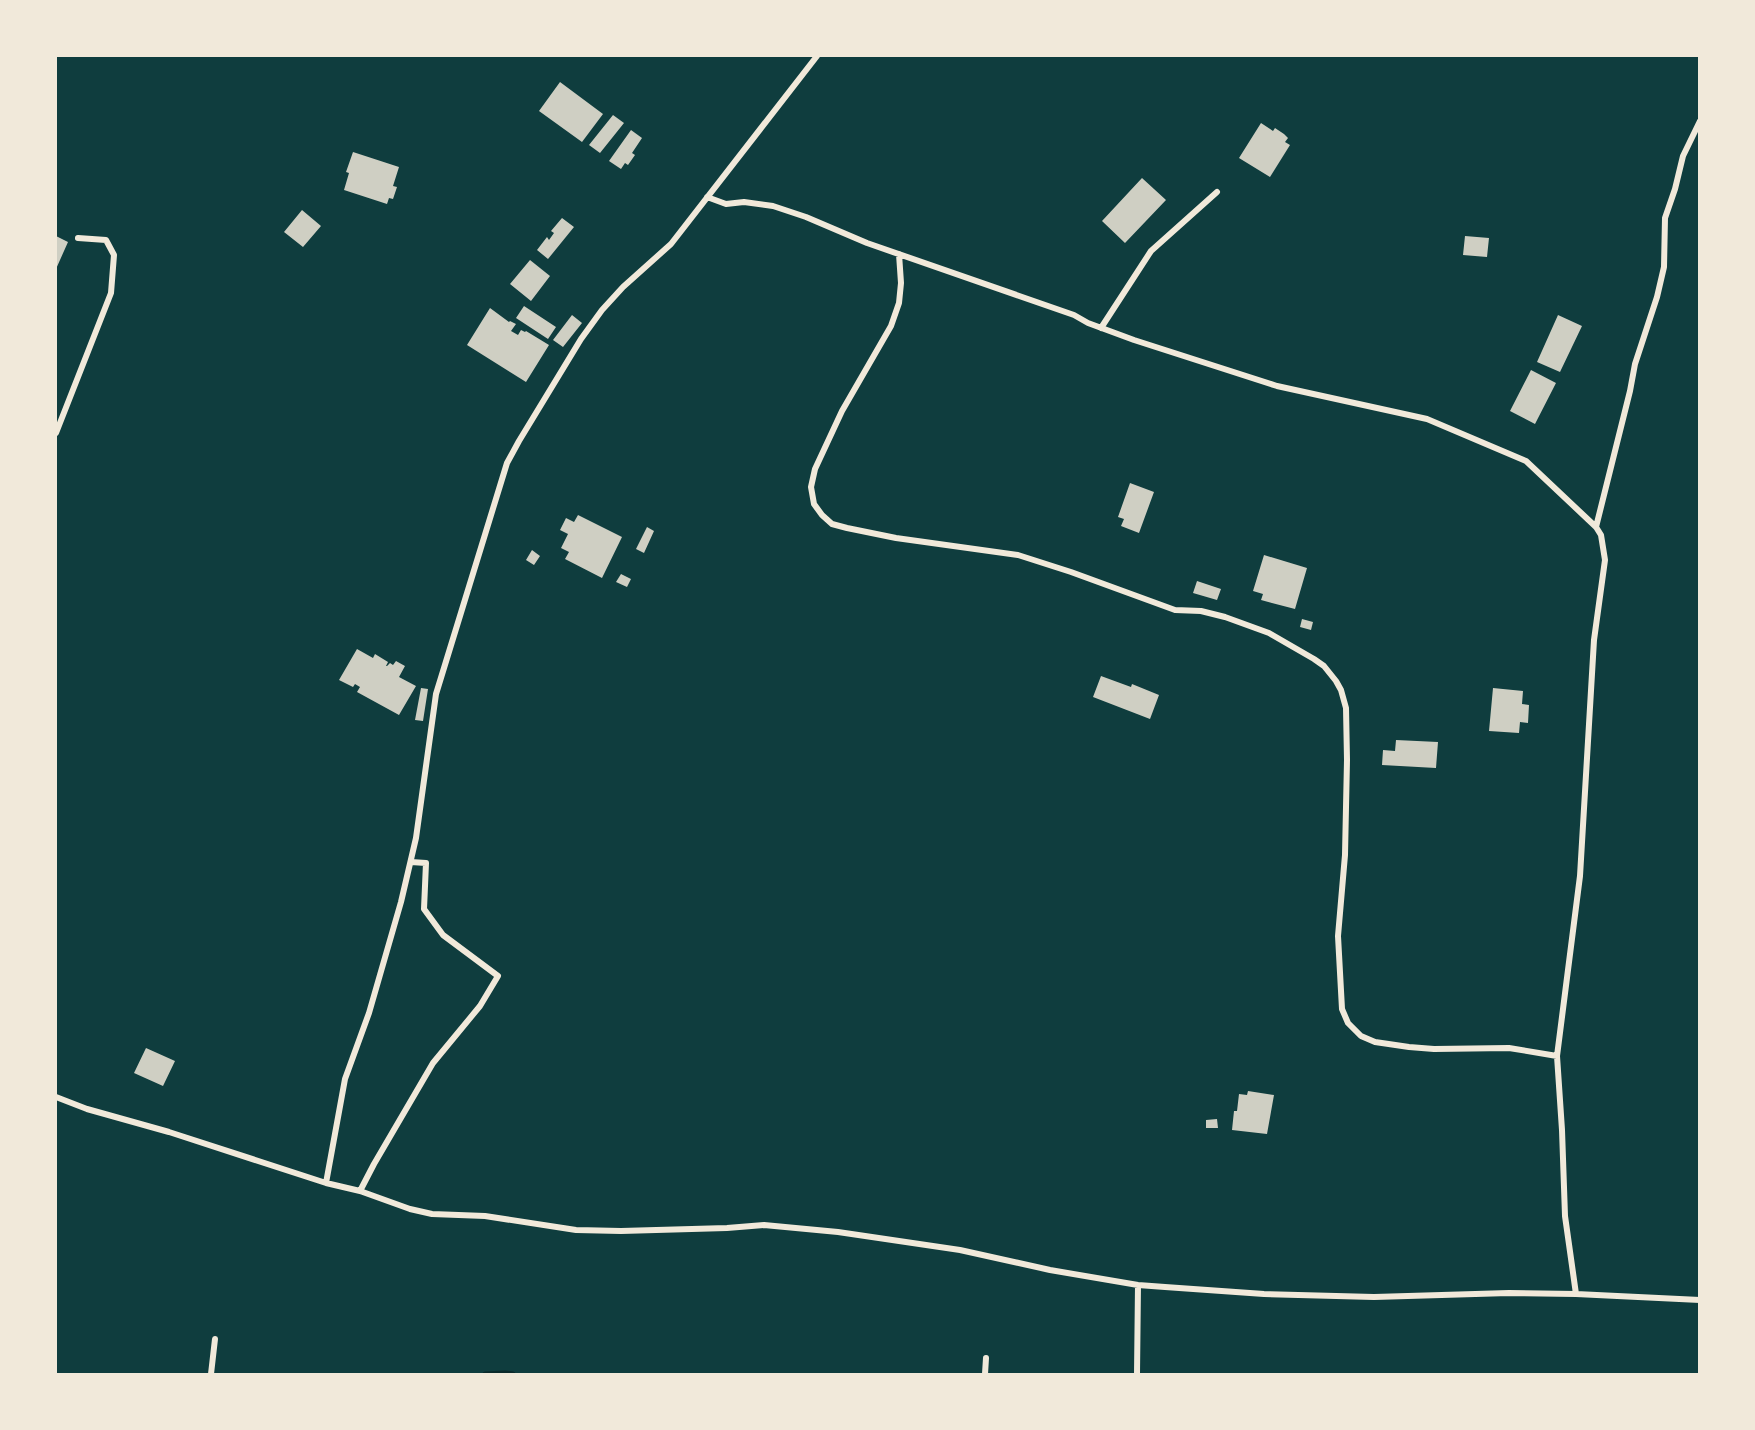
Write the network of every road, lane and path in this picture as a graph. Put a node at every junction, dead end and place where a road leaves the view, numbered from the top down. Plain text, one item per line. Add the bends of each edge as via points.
1 (816, 56) edge
2 (1700, 121) edge
3 (1217, 192) dead end
4 (707, 197) junction
5 (78, 238) dead end
6 (899, 254) junction
7 (1101, 328) junction
8 (56, 433) edge
9 (1596, 528) junction
10 (411, 861) junction
11 (1557, 1056) junction
12 (56, 1097) edge
13 (326, 1183) junction
14 (360, 1191) junction
15 (1138, 1285) junction
16 (1576, 1294) junction
17 (1700, 1300) edge
18 (215, 1339) dead end
19 (986, 1358) dead end
20 (211, 1374) edge
21 (985, 1374) edge
22 (1137, 1374) edge

1 - 4 street
2 - 9 street via 1683,156 1665,218 1664,267 1635,364
3 - 7 street via 1151,251
4 - 6 street via 726,204 773,206
4 - 10 street via 671,244 602,310 507,463 436,694
5 - 8 street via 106,240 114,255 111,293
6 - 7 street
6 - 11 street via 899,303 891,326 842,411 816,470 811,487 814,504 822,515 832,524 896,538 1018,555 1175,610 1225,617 1269,633 1324,666 1341,690 1346,708 1345,855 1338,936 1342,1009 1348,1023 1361,1036 1398,1046 1509,1048
7 - 9 street via 1277,386 1427,418 1526,460
9 - 11 street via 1605,560 1594,640 1580,876
10 - 13 street via 369,1013 345,1079
10 - 14 street via 426,863 424,909 443,935 498,976 480,1006 433,1063
11 - 16 street via 1565,1216
12 - 13 street
13 - 14 street
14 - 15 street via 432,1214 485,1216 576,1230 764,1225 838,1232 960,1250
15 - 16 street via 1374,1297
15 - 22 street
16 - 17 street
18 - 20 street
19 - 21 street

